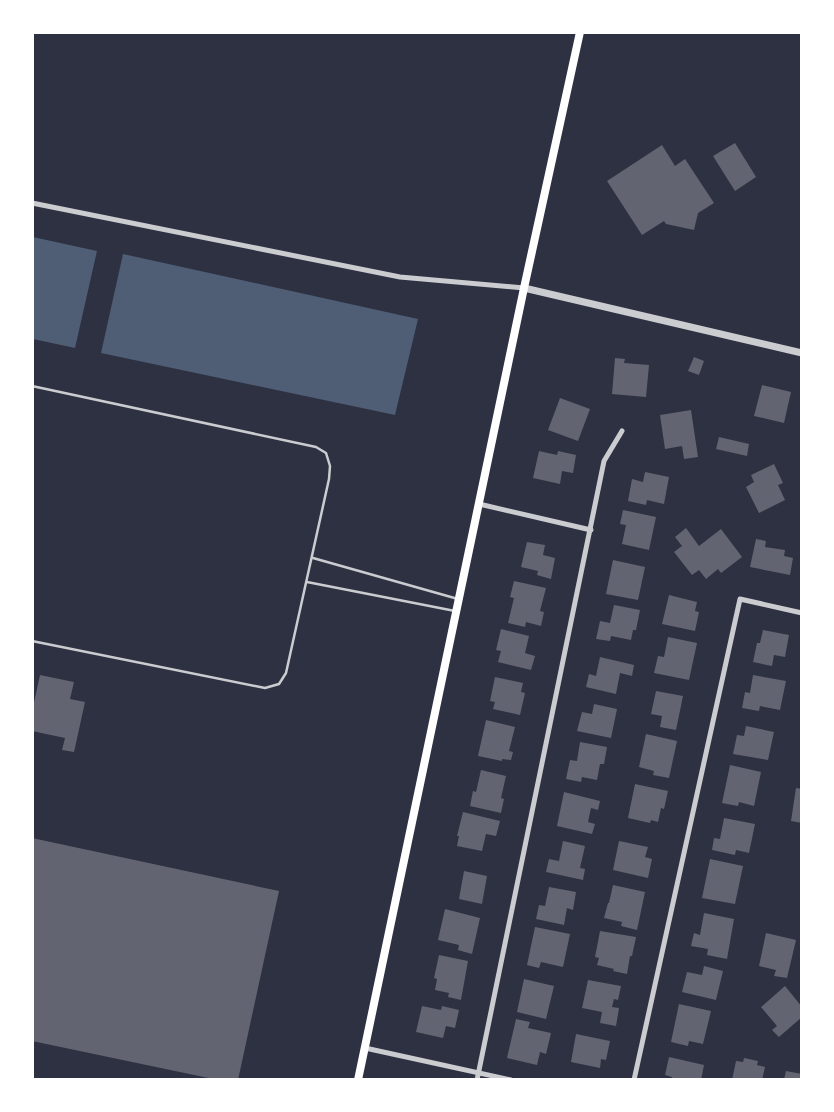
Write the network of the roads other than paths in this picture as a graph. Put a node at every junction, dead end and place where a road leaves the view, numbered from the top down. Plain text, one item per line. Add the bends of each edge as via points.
1 (580, 32) edge
2 (32, 203) edge
3 (524, 288) junction
4 (802, 353) edge
5 (32, 386) edge
6 (622, 431) dead end
7 (479, 504) junction
8 (591, 530) junction
9 (313, 558) junction
10 (307, 582) junction
11 (459, 600) junction
12 (456, 612) junction
13 (802, 613) edge
14 (32, 641) edge
15 (365, 1048) junction
16 (478, 1072) junction
17 (358, 1080) edge
18 (477, 1080) edge
19 (511, 1080) edge
20 (634, 1080) edge

1 - 3 main road
2 - 3 street via 400,277
3 - 4 street
3 - 7 main road
5 - 9 lane via 321,450 330,466 330,479
6 - 8 street via 604,461
7 - 8 street
7 - 11 main road
8 - 16 street
9 - 10 lane
9 - 11 lane
10 - 12 lane
10 - 14 lane via 286,673 279,684 265,688
11 - 12 main road
12 - 15 main road
13 - 20 street via 740,599
15 - 16 street
15 - 17 main road
16 - 18 street
16 - 19 street

